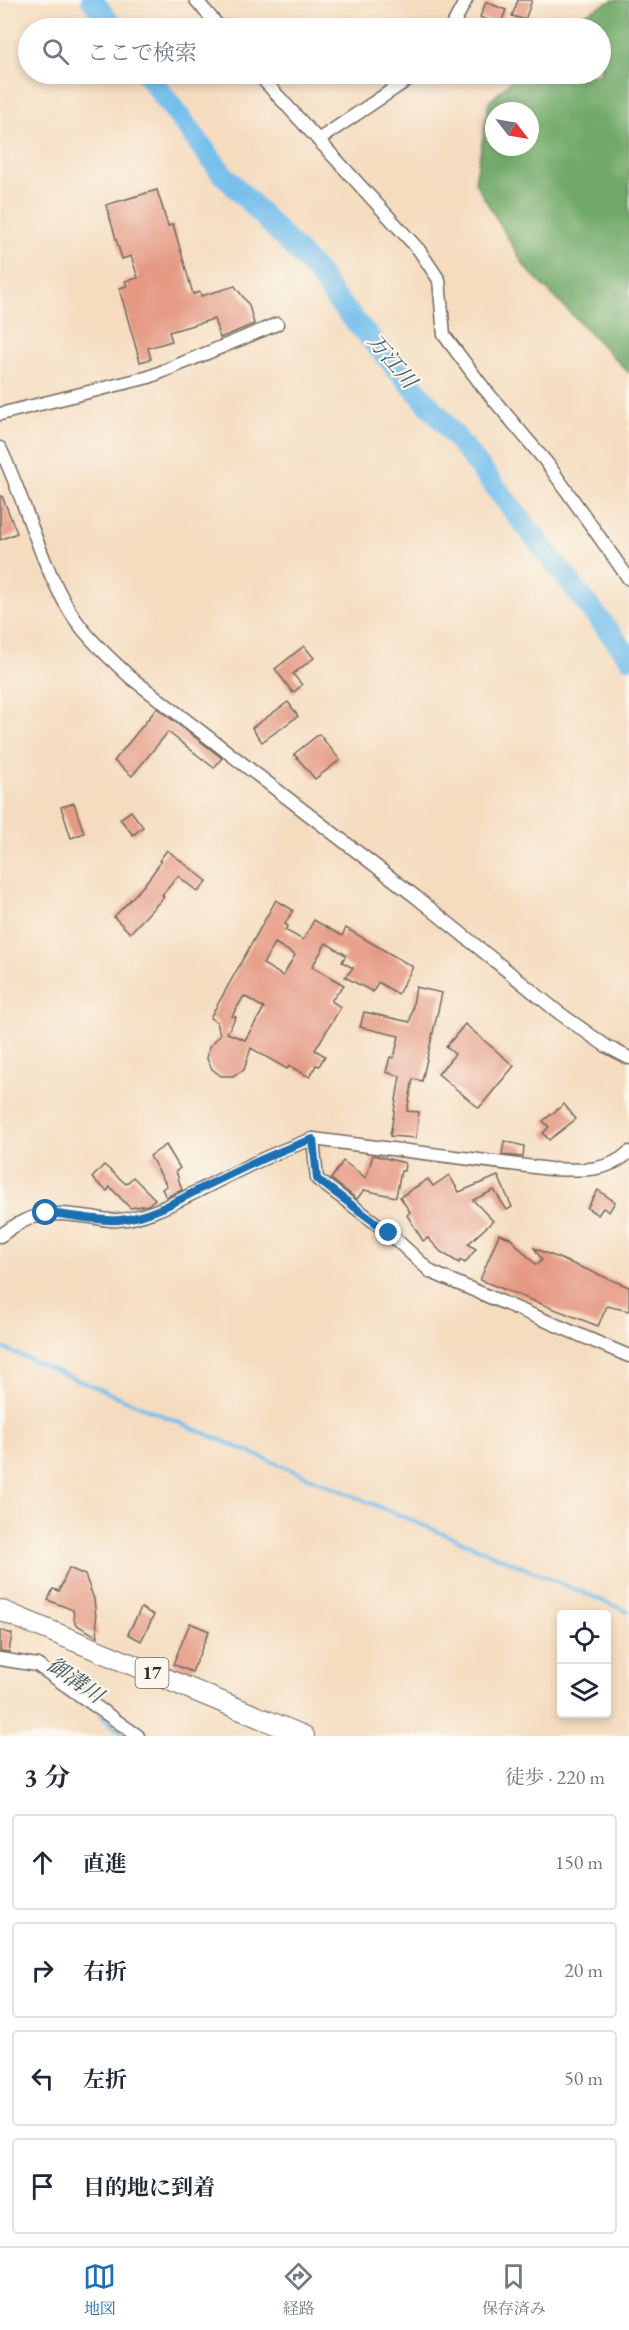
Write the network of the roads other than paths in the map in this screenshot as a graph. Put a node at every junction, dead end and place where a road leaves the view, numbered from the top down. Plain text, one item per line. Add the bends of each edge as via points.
1 (196, 0) edge
2 (466, 0) edge
3 (211, 18) edge
4 (456, 18) edge
5 (267, 84) edge
6 (401, 84) edge
7 (318, 140) junction
8 (277, 324) dead end
9 (0, 414) edge
10 (0, 448) edge
11 (5, 472) edge
12 (629, 579) edge
13 (629, 1058) edge
14 (313, 1139) junction
15 (629, 1152) edge
16 (0, 1236) edge
17 (629, 1356) edge
18 (0, 1610) edge
19 (0, 1659) edge
20 (138, 1736) edge
21 (304, 1736) edge

1 - 3 street
2 - 4 street
5 - 7 street
6 - 7 street
7 - 12 street via 419,250 439,280 444,335 547,463
8 - 9 street via 149,377
10 - 11 street
11 - 13 street via 71,614 130,677 416,897 558,1012
14 - 15 street via 550,1169 607,1167
14 - 16 street via 258,1161 167,1207 118,1220 46,1213 27,1219
14 - 17 street via 317,1179 389,1233 431,1272
18 - 21 main road, 17
19 - 20 street via 37,1665

